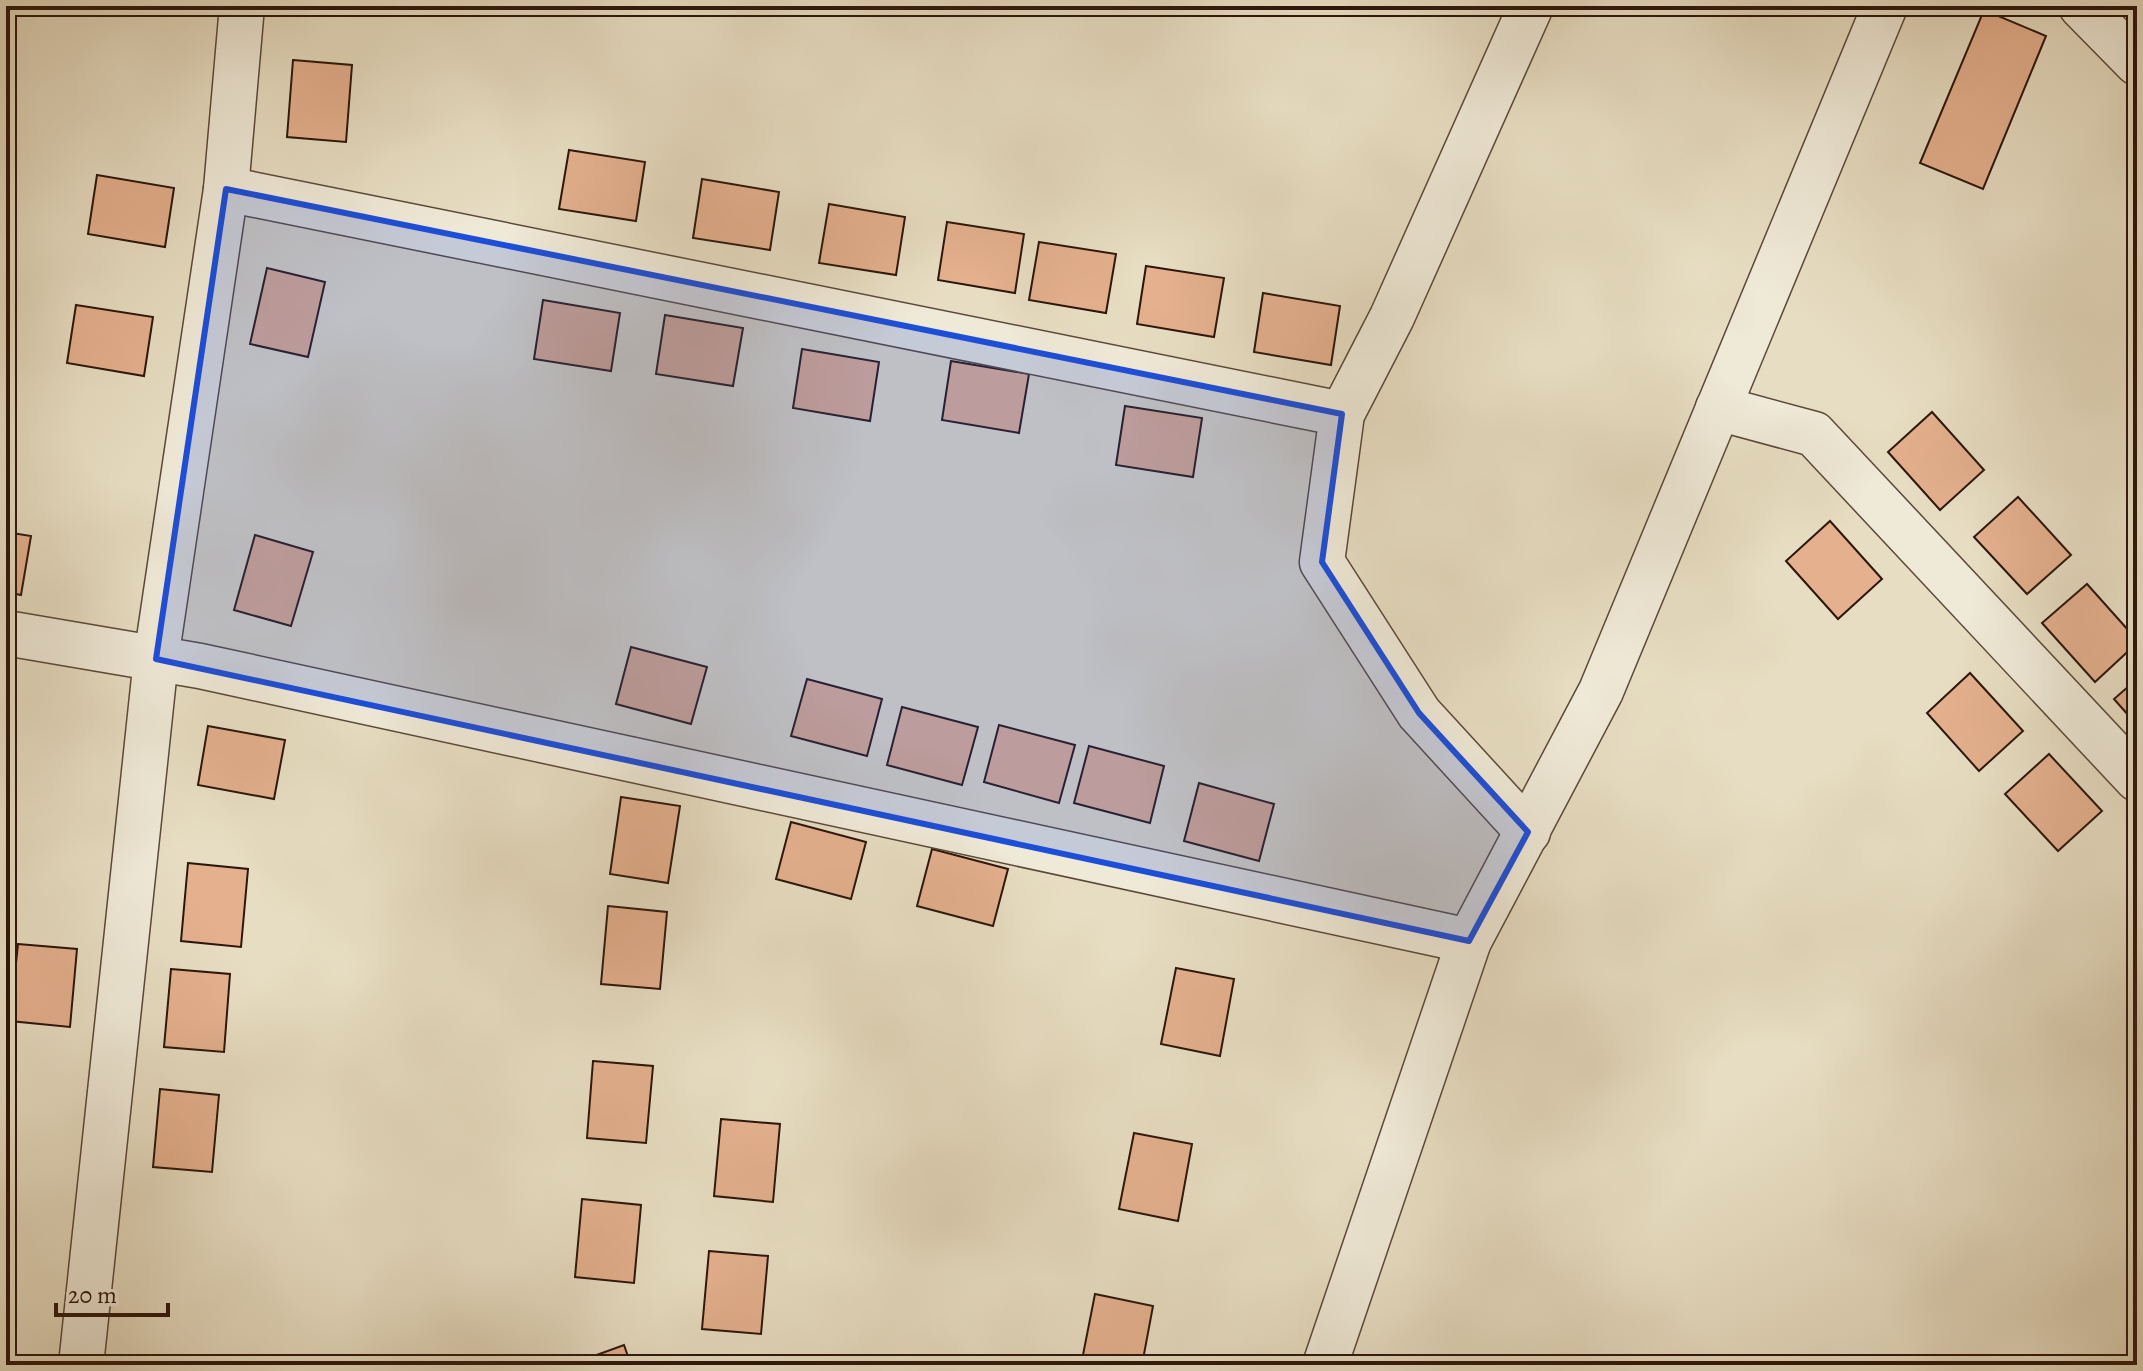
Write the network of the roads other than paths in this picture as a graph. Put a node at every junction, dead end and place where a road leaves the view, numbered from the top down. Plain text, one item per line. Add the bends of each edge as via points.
1 (242, 6) edge
2 (1531, 6) edge
3 (1885, 6) edge
4 (2081, 6) edge
5 (2137, 63) edge
6 (226, 189) junction
7 (1718, 408) junction
8 (1342, 414) junction
9 (6, 633) edge
10 (156, 659) junction
11 (2137, 779) edge
12 (1528, 832) junction
13 (1469, 941) junction
14 (81, 1365) edge
15 (1325, 1365) edge

1 - 6 street
2 - 8 street via 1392,317
3 - 7 street
4 - 5 street
6 - 8 street
6 - 10 street
7 - 11 street via 1814,434
7 - 12 street via 1601,691
8 - 12 street via 1322,562 1419,713
9 - 10 street
10 - 13 street
10 - 14 street
12 - 13 street
13 - 15 street

